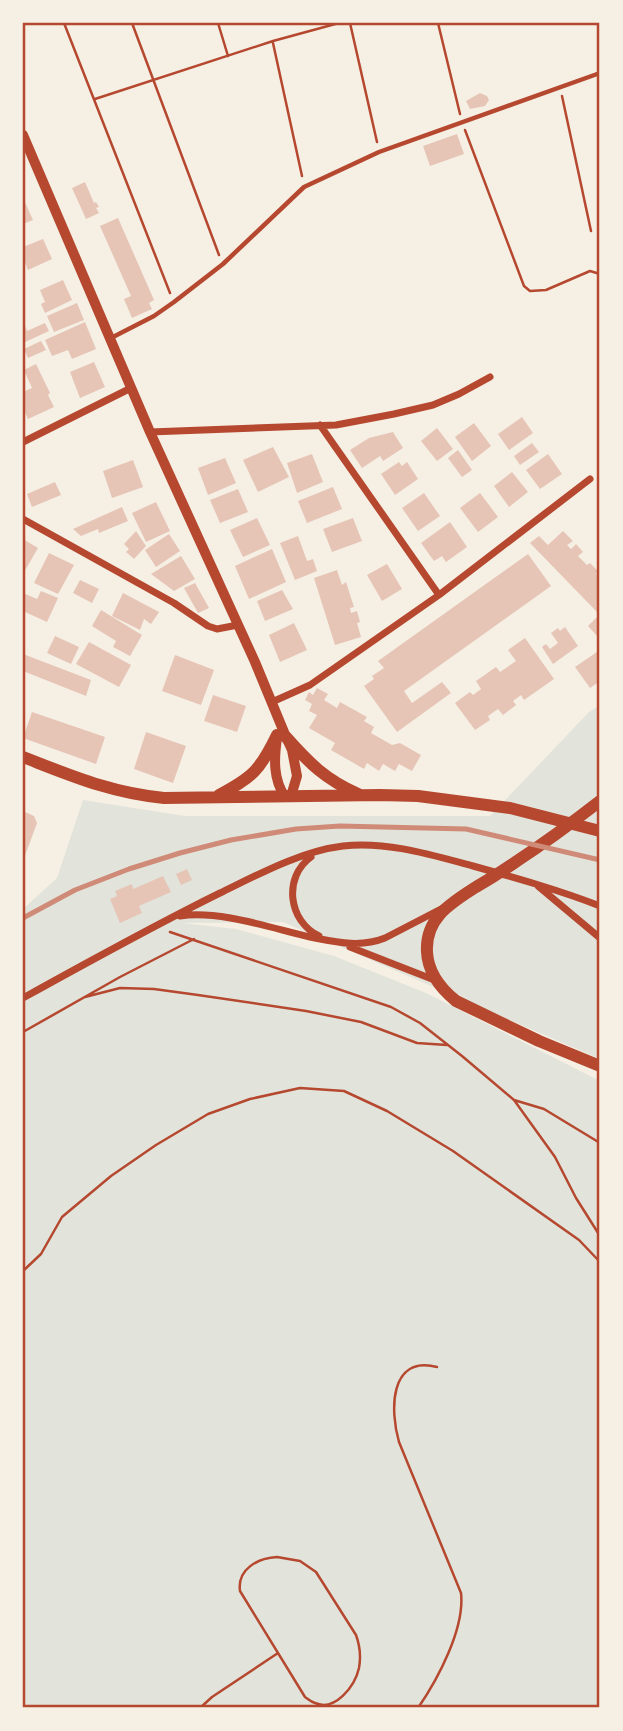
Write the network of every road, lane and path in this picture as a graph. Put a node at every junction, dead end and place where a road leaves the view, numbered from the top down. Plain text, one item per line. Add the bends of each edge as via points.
1 (64, 23) edge
2 (132, 23) edge
3 (218, 23) edge
4 (339, 23) edge
5 (350, 23) edge
6 (438, 23) edge
7 (273, 41) junction
8 (228, 56) junction
9 (600, 73) edge
10 (153, 80) junction
11 (560, 86) junction
12 (94, 99) junction
13 (461, 122) junction
14 (23, 135) edge
15 (379, 152) junction
16 (304, 187) junction
17 (591, 231) dead end
18 (223, 264) junction
19 (600, 274) edge
20 (174, 302) junction
21 (110, 338) junction
22 (490, 377) dead end
23 (131, 388) junction
24 (320, 425) junction
25 (150, 432) junction
26 (23, 442) edge
27 (590, 479) dead end
28 (23, 519) edge
29 (439, 595) junction
30 (239, 625) junction
31 (272, 702) junction
32 (281, 731) junction
33 (23, 757) edge
34 (362, 796) junction
35 (215, 797) junction
36 (288, 797) junction
37 (600, 801) edge
38 (600, 831) edge
39 (317, 852) junction
40 (535, 883) junction
41 (447, 906) junction
42 (600, 906) edge
43 (173, 917) junction
44 (154, 927) junction
45 (600, 938) edge
46 (194, 939) junction
47 (332, 942) junction
48 (437, 981) junction
49 (85, 997) junction
50 (23, 998) edge
51 (23, 1032) edge
52 (447, 1045) junction
53 (600, 1066) edge
54 (514, 1100) junction
55 (600, 1143) edge
56 (600, 1236) edge
57 (600, 1262) edge
58 (23, 1271) edge
59 (437, 1367) dead end
60 (278, 1653) junction
61 (201, 1708) edge
62 (418, 1708) edge

1 - 12 path
2 - 10 path
3 - 8 path
4 - 7 path
5 - 15 path
6 - 13 path
7 - 8 path
7 - 16 path
8 - 10 path
9 - 11 lane
10 - 12 path
10 - 18 path
11 - 13 lane
11 - 17 path
12 - 20 path
13 - 15 lane
13 - 19 path via 524,286 530,291 546,290 590,271
14 - 21 street
15 - 16 lane
16 - 18 lane
18 - 20 lane
20 - 21 lane
21 - 23 street
22 - 24 street via 433,405
23 - 25 street
23 - 26 street
24 - 25 street
24 - 29 street
25 - 30 street
27 - 29 street
28 - 30 street via 208,626
29 - 31 street via 310,685
30 - 31 street
31 - 32 street
32 - 34 main road via 327,778
32 - 35 main road via 260,766
32 - 36 street via 274,759 278,783
32 - 36 street via 292,750 297,776
33 - 35 main road via 126,793
34 - 36 main road
34 - 38 main road via 418,796 494,806
35 - 36 main road
37 - 41 main road
39 - 40 street via 351,845 387,847
39 - 43 street via 268,870
39 - 47 street via 298,871 293,903 307,929
40 - 42 street
40 - 45 street
41 - 47 street via 376,942
41 - 48 main road via 432,927 427,945 428,963
43 - 44 street
43 - 47 street via 203,914
44 - 46 path
44 - 50 street
46 - 49 path
46 - 52 path via 391,1007
47 - 48 street
48 - 53 main road via 456,1001
49 - 51 path
49 - 52 path via 120,988 154,989 306,1011 361,1022 417,1043
52 - 54 path
54 - 55 path via 544,1109
54 - 56 path via 555,1157
57 - 58 path via 579,1240 453,1151 387,1111 344,1091 300,1088 208,1114 156,1145 62,1217 41,1254
59 - 62 path via 425,1364 401,1376 394,1405 399,1442 462,1604 439,1674
60 - 60 path via 239,1584 250,1566 277,1557 300,1561 316,1572 356,1635 359,1666 344,1695 322,1705 305,1697
60 - 61 path

